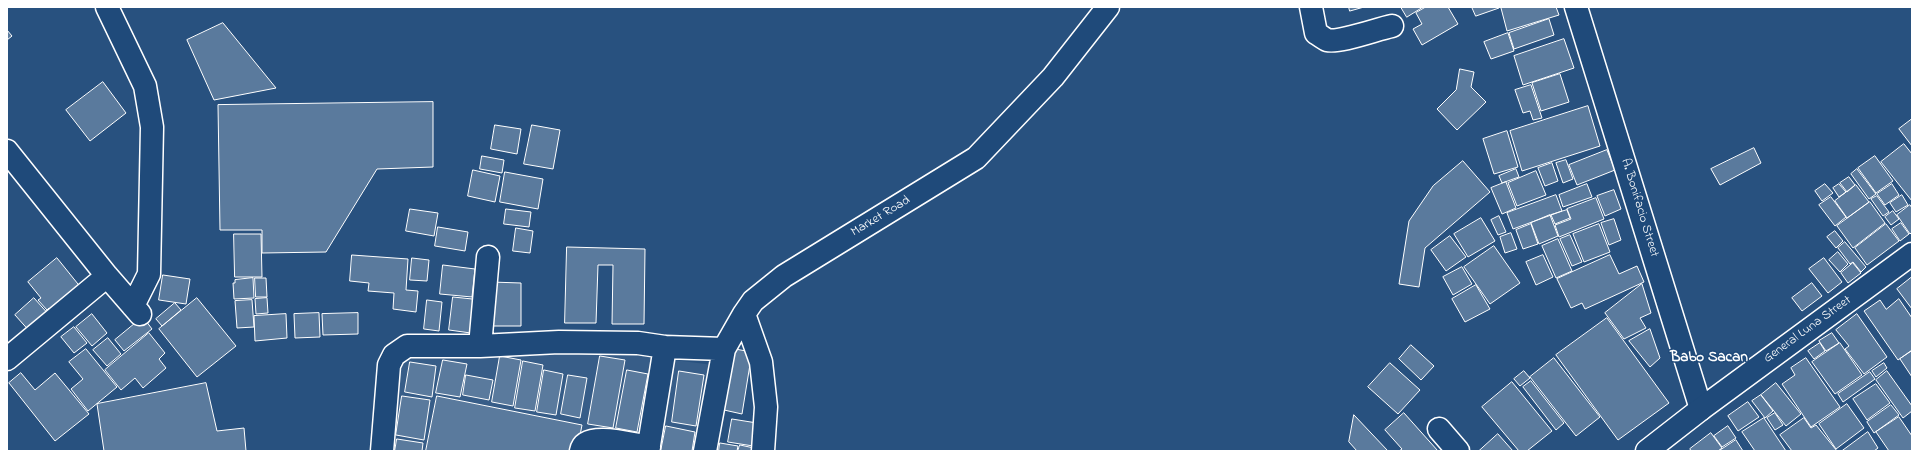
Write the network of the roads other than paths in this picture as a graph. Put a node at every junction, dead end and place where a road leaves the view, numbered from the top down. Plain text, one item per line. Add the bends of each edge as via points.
1 (107, 7) edge
2 (1108, 7) edge
3 (1311, 7) edge
4 (1576, 7) edge
5 (1392, 26) dead end
6 (7, 150) edge
7 (1912, 254) edge
8 (488, 257) dead end
9 (107, 276) junction
10 (744, 314) junction
11 (480, 346) junction
12 (665, 348) junction
13 (724, 349) junction
14 (7, 359) edge
15 (1701, 409) junction
16 (1439, 429) dead end
17 (648, 449) edge
18 (382, 451) edge
19 (581, 451) edge
20 (705, 451) edge
21 (763, 451) edge
22 (1458, 451) edge
23 (1648, 451) edge

1 - 9 street via 145,86 152,127 149,274 136,310
2 - 10 street, Market Road via 1053,77 976,158 784,276 753,301
3 - 5 street via 1316,33 1327,40 1341,41
4 - 15 street, A. Bonifacio Street
6 - 9 street
7 - 15 street, General Luna Street
8 - 11 street
9 - 14 street
10 - 13 street, Market Road
10 - 21 street via 762,362 766,406
11 - 12 street via 559,342 638,343
11 - 18 street via 408,346 394,355 389,365
12 - 13 street
12 - 17 street
13 - 20 street, Market Road
15 - 23 street, General Luna Street
16 - 22 street
17 - 19 street via 600,439 589,441

